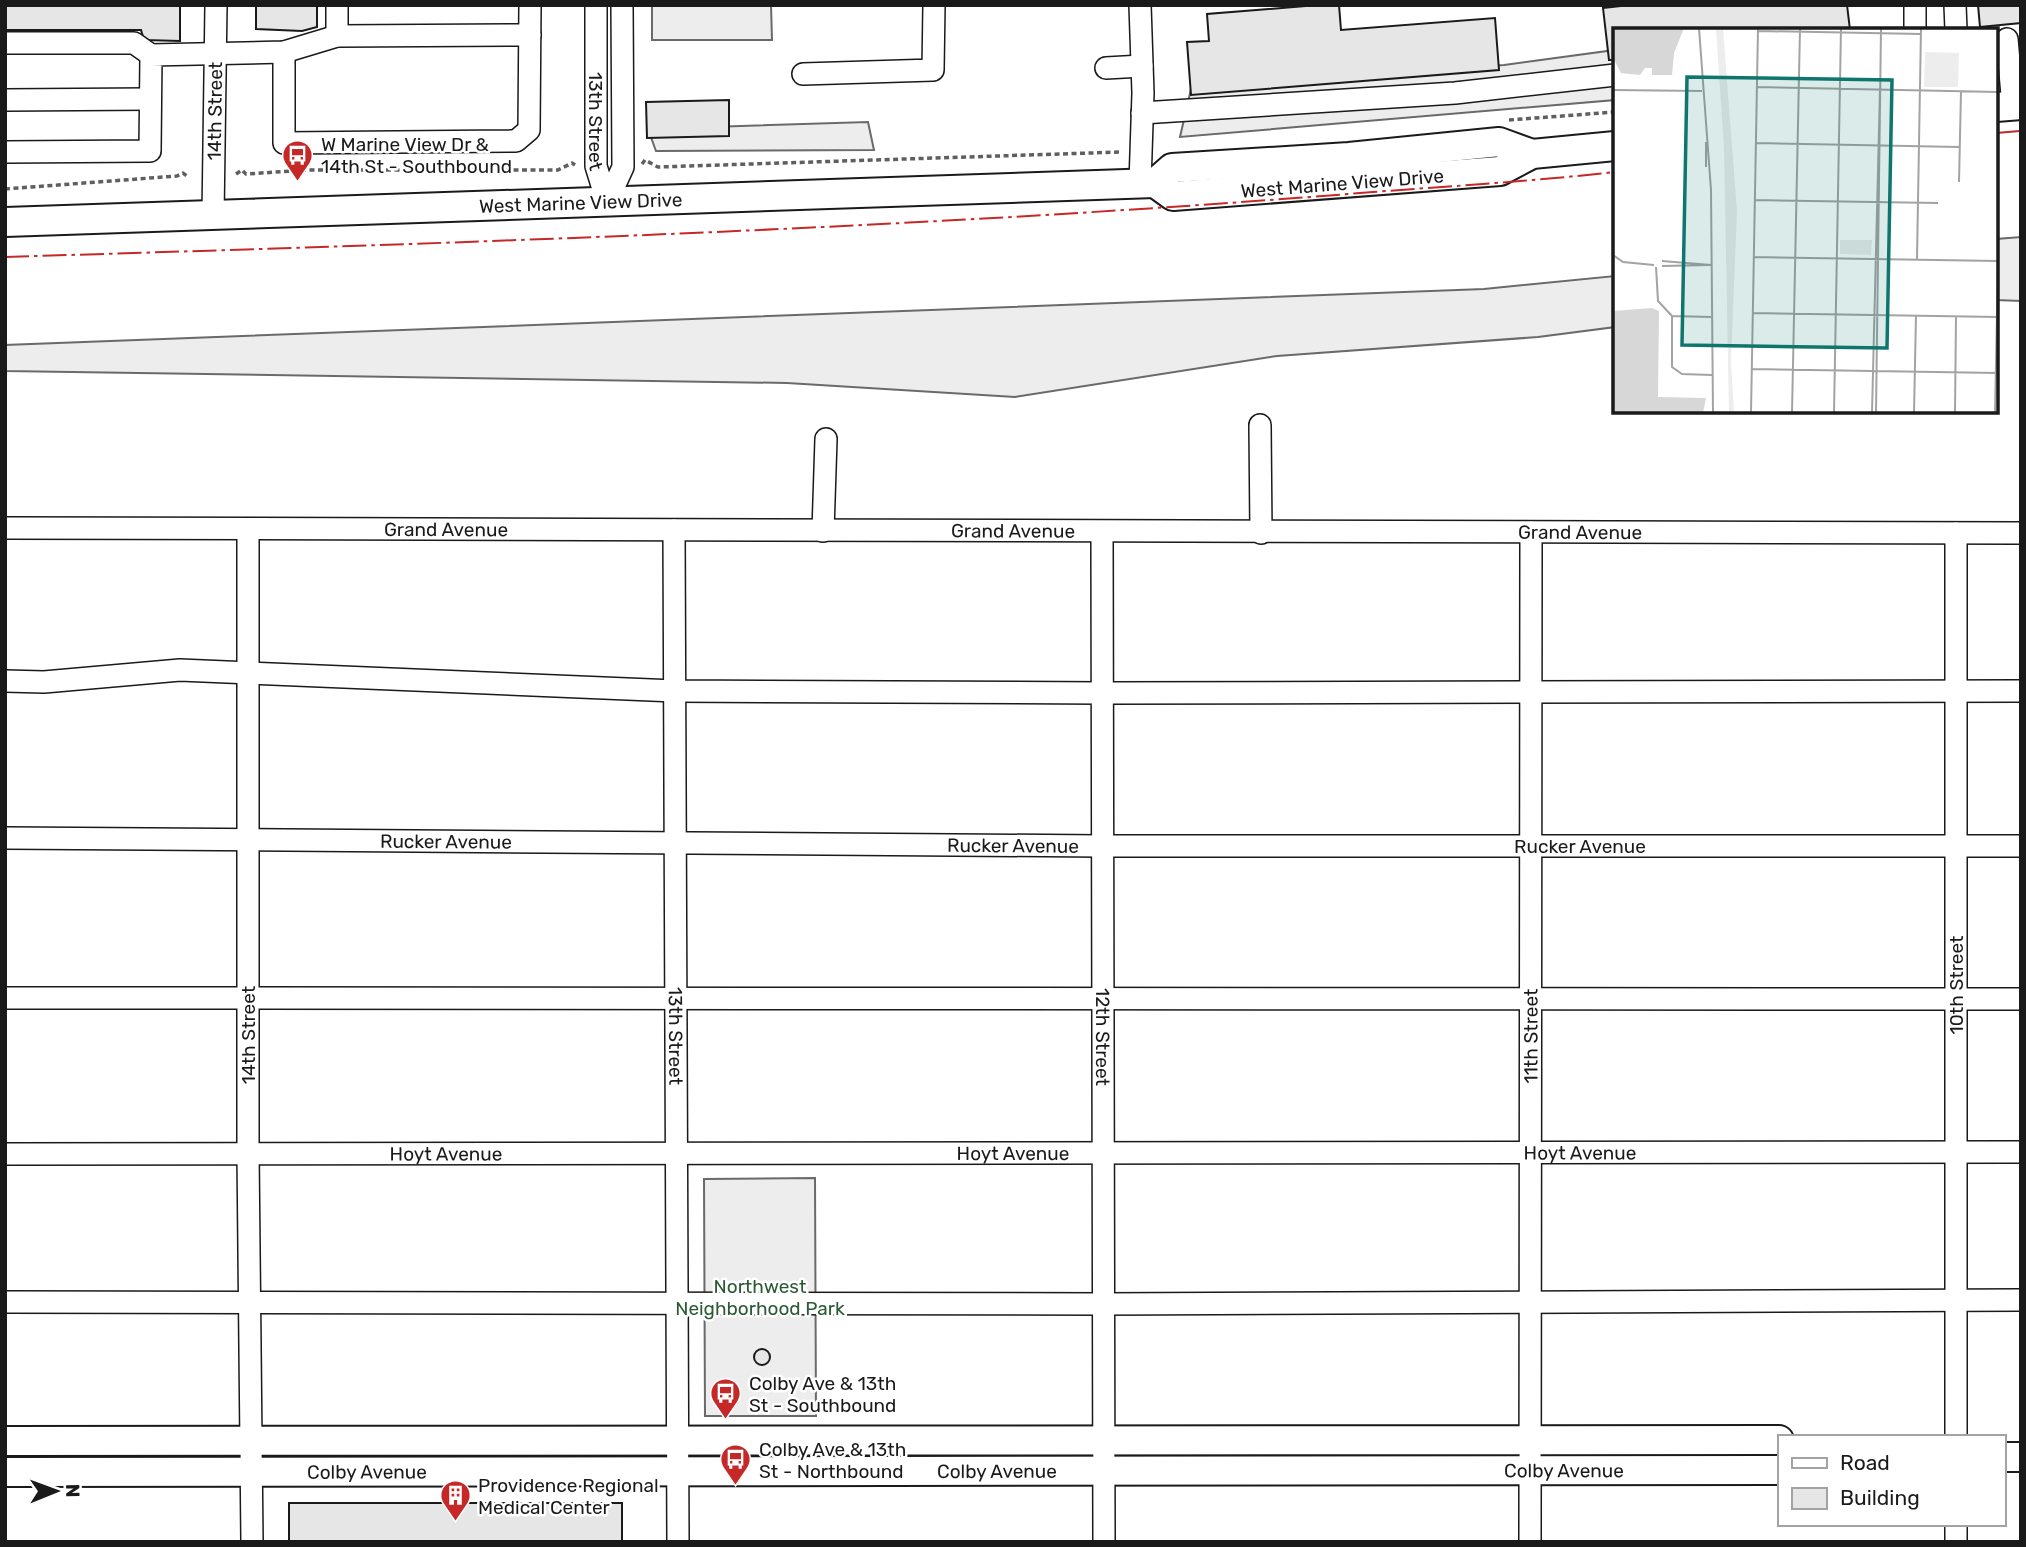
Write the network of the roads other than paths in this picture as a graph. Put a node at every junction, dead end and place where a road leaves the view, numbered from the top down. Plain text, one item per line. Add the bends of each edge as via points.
1 (216, 5) edge
2 (337, 5) edge
3 (530, 5) edge
4 (596, 5) edge
5 (622, 5) edge
6 (934, 5) edge
7 (1140, 5) edge
8 (1914, 5) edge
9 (1955, 5) edge
10 (1915, 28) edge
11 (1956, 28) edge
12 (530, 35) junction
13 (337, 36) junction
14 (2007, 39) dead end
15 (5, 43) edge
16 (284, 52) junction
17 (215, 53) junction
18 (150, 55) junction
19 (1142, 66) junction
20 (1106, 68) dead end
21 (803, 74) dead end
22 (1613, 75) edge
23 (150, 99) junction
24 (5, 100) edge
25 (2010, 106) edge
26 (1142, 113) junction
27 (1613, 146) edge
28 (5, 152) edge
29 (1147, 183) junction
30 (607, 202) junction
31 (213, 216) junction
32 (5, 222) edge
33 (1260, 425) dead end
34 (825, 439) dead end
35 (5, 528) edge
36 (248, 529) junction
37 (674, 530) junction
38 (823, 531) junction
39 (1531, 532) junction
40 (1102, 533) junction
41 (1261, 533) junction
42 (1956, 533) junction
43 (2021, 533) edge
44 (248, 671) junction
45 (5, 681) edge
46 (676, 691) junction
47 (1956, 691) junction
48 (2021, 691) edge
49 (1102, 693) junction
50 (1530, 693) junction
51 (5, 838) edge
52 (247, 840) junction
53 (675, 844) junction
54 (1102, 846) junction
55 (1529, 846) junction
56 (1956, 846) junction
57 (2021, 846) edge
58 (248, 996) junction
59 (675, 997) junction
60 (5, 998) edge
61 (1103, 998) junction
62 (1956, 999) junction
63 (2021, 999) edge
64 (1529, 1001) junction
65 (1956, 1152) junction
66 (2021, 1152) edge
67 (248, 1153) junction
68 (675, 1153) junction
69 (1529, 1153) junction
70 (5, 1154) edge
71 (1103, 1154) junction
72 (1956, 1299) junction
73 (1529, 1300) junction
74 (2021, 1300) edge
75 (5, 1302) edge
76 (251, 1302) junction
77 (676, 1303) junction
78 (1103, 1304) junction
79 (1956, 1435) edge
80 (251, 1440) junction
81 (1530, 1440) junction
82 (1778, 1440) edge
83 (5, 1441) edge
84 (678, 1441) junction
85 (1103, 1441) junction
86 (1530, 1470) junction
87 (1778, 1470) edge
88 (251, 1471) junction
89 (1104, 1471) junction
90 (5, 1472) edge
91 (678, 1472) junction
92 (252, 1542) edge
93 (678, 1542) edge
94 (1104, 1542) edge
95 (1530, 1542) edge

1 - 17 street, 14th Street
2 - 13 street
3 - 12 street
4 - 30 street, 13th Street via 596,166
5 - 30 street, 13th Street via 623,167
6 - 21 street via 933,69
7 - 19 street
8 - 10 street
9 - 11 street
12 - 13 street
12 - 16 street via 529,130 516,141 284,143
13 - 16 street
14 - 25 street
15 - 18 street via 134,43
16 - 17 street
17 - 18 street
17 - 31 street, 14th Street
18 - 23 street
19 - 20 street
19 - 26 street
22 - 26 street via 1455,93
23 - 24 street
23 - 28 street via 150,151
26 - 29 street
27 - 29 main road, West Marine View Drive via 1532,154 1499,142 1172,168
29 - 30 main road, West Marine View Drive
30 - 31 main road, West Marine View Drive
31 - 32 main road, West Marine View Drive
33 - 41 street
34 - 38 street
35 - 36 street, Grand Avenue
36 - 37 street, Grand Avenue
36 - 44 street, 14th Street
37 - 38 street, Grand Avenue
37 - 46 street, 13th Street
38 - 40 street, Grand Avenue
39 - 41 street, Grand Avenue
39 - 42 street, Grand Avenue
39 - 50 street, 11th Street
40 - 41 street, Grand Avenue
40 - 49 street, 12th Street
42 - 43 street, Grand Avenue
42 - 47 street, 10th Street
44 - 45 street via 180,670
44 - 46 street
44 - 52 street, 14th Street
46 - 49 street
46 - 53 street, 13th Street
47 - 48 street
47 - 50 street
47 - 56 street, 10th Street
49 - 50 street
49 - 54 street, 12th Street
50 - 55 street, 11th Street
51 - 52 street, Rucker Avenue
52 - 53 street, Rucker Avenue
52 - 58 street, 14th Street
53 - 54 street, Rucker Avenue
53 - 59 street, 13th Street
54 - 55 street, Rucker Avenue
54 - 61 street, 12th Street
55 - 56 street, Rucker Avenue
55 - 64 street, 11th Street
56 - 57 street, Rucker Avenue
56 - 62 street, 10th Street
58 - 59 street
58 - 60 street
58 - 67 street, 14th Street
59 - 61 street
59 - 68 street, 13th Street
61 - 64 street
61 - 71 street, 12th Street
62 - 63 street
62 - 64 street
62 - 65 street, 10th Street
64 - 69 street, 11th Street
65 - 66 street, Hoyt Avenue
65 - 69 street, Hoyt Avenue
65 - 72 street, 10th Street
67 - 68 street, Hoyt Avenue
67 - 70 street, Hoyt Avenue
67 - 76 street, 14th Street
68 - 71 street, Hoyt Avenue
68 - 77 street, 13th Street
69 - 71 street, Hoyt Avenue
69 - 73 street, 11th Street
71 - 78 street, 12th Street
72 - 73 street
72 - 74 street
72 - 79 street, 10th Street
73 - 78 street
73 - 81 street, 11th Street
75 - 76 street
76 - 77 street
76 - 80 street, 14th Street
77 - 78 street
77 - 84 street, 13th Street
78 - 85 street, 12th Street
80 - 83 main road, Colby Avenue
80 - 84 main road, Colby Avenue
80 - 88 street, 14th Street
81 - 82 main road, Colby Avenue
81 - 85 main road, Colby Avenue
81 - 86 street, 11th Street
84 - 85 main road, Colby Avenue
84 - 91 street, 13th Street
85 - 89 street, 12th Street
86 - 87 main road, Colby Avenue
86 - 89 main road, Colby Avenue
86 - 95 street, 11th Street
88 - 90 main road, Colby Avenue
88 - 91 main road, Colby Avenue
88 - 92 street, 14th Street
89 - 91 main road, Colby Avenue
89 - 94 street, 12th Street
91 - 93 street, 13th Street

